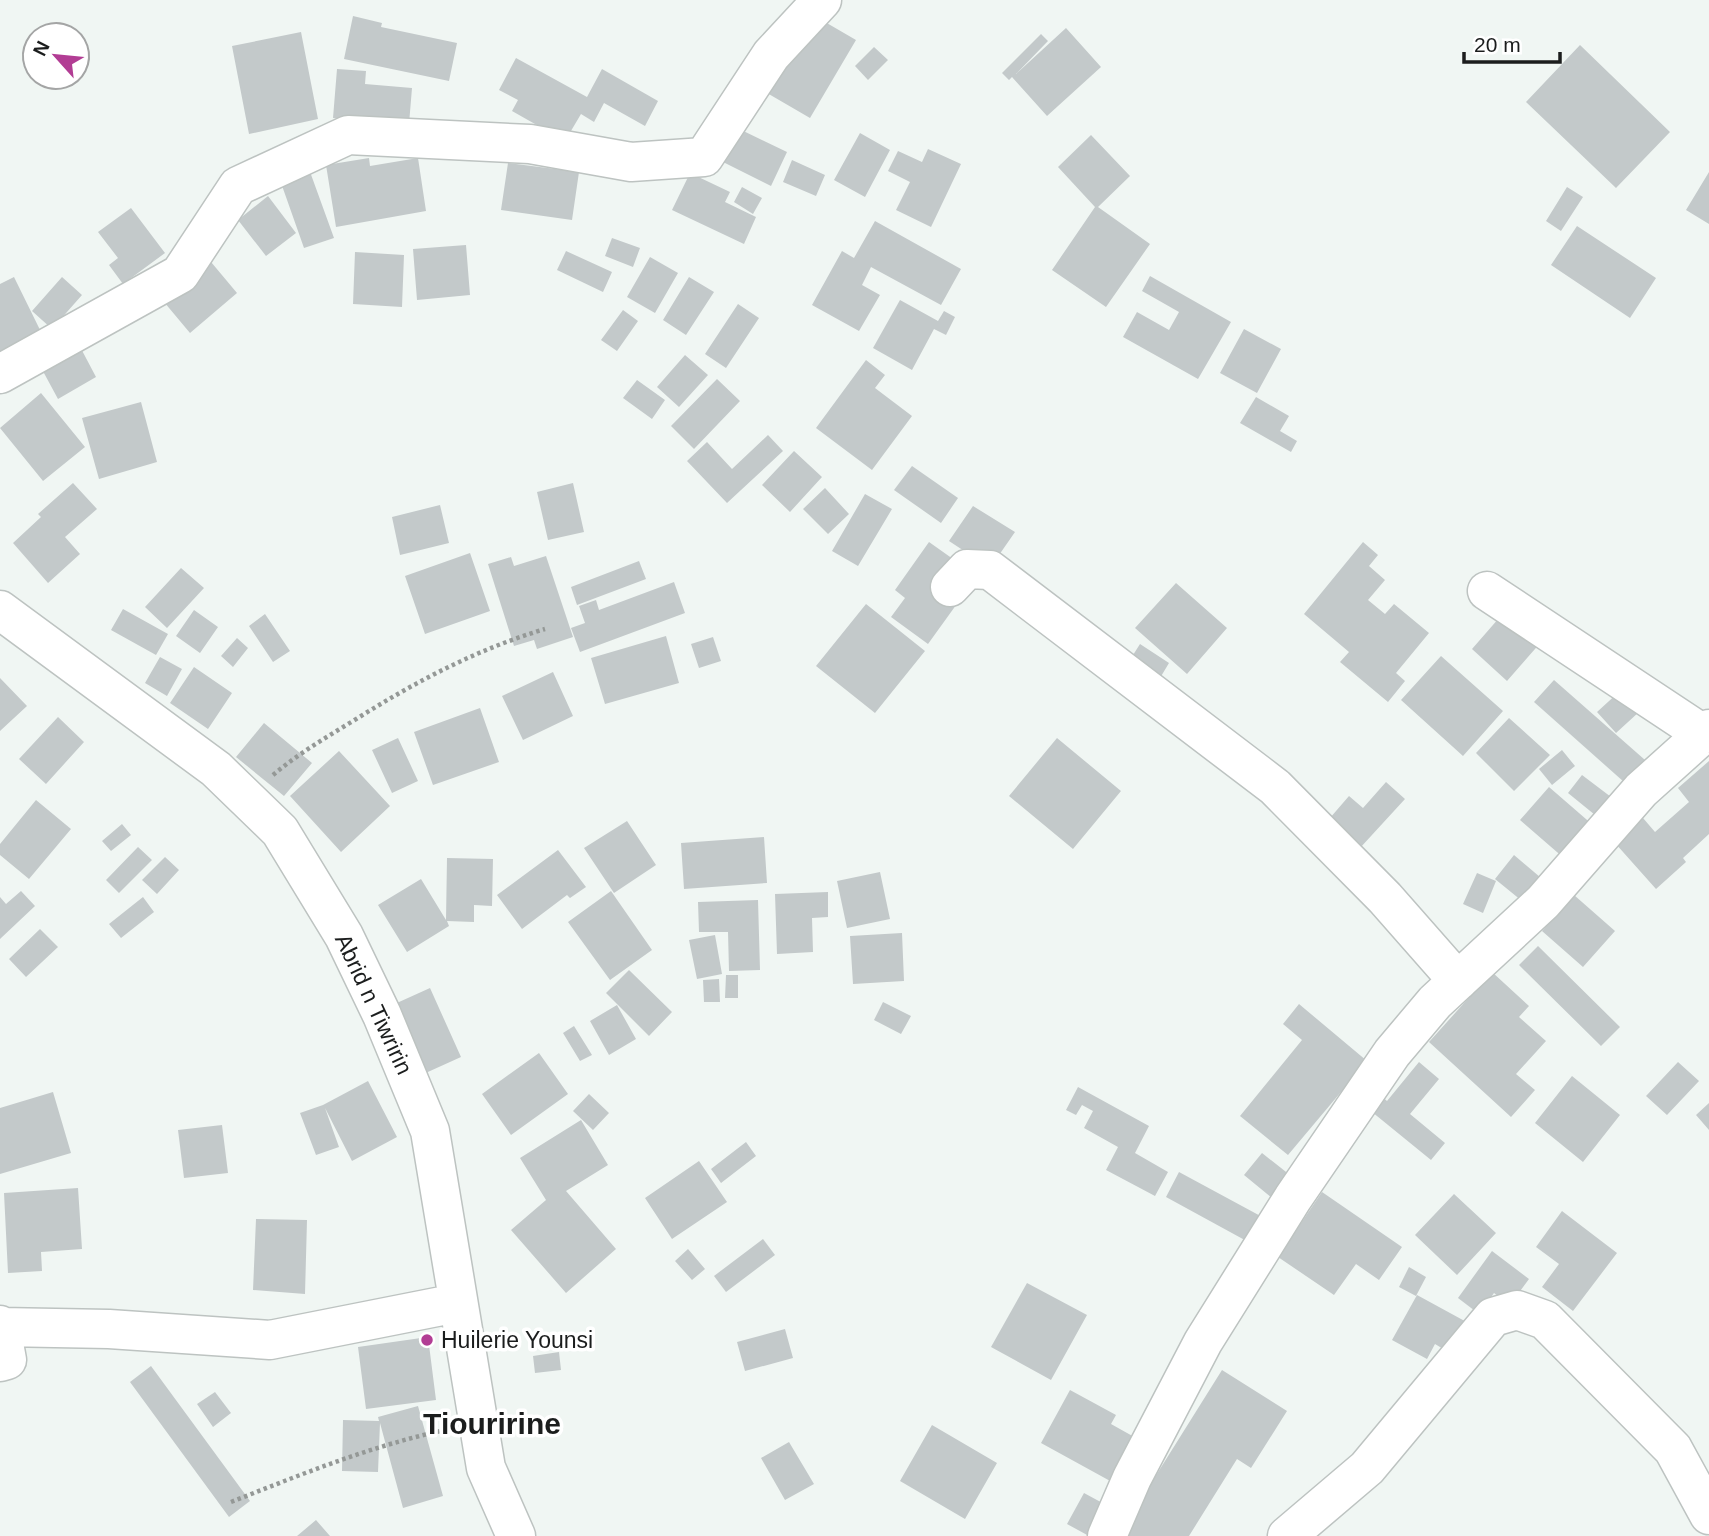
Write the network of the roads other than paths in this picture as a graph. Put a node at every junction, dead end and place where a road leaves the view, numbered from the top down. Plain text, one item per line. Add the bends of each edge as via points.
1 (822, 0) edge
2 (0, 374) edge
3 (950, 587) dead end
4 (1487, 591) dead end
5 (0, 610) edge
6 (1706, 732) edge
7 (1458, 981) junction
8 (457, 1303) junction
9 (0, 1326) edge
10 (0, 1362) edge
11 (1709, 1515) edge
12 (516, 1536) edge
13 (1107, 1536) edge
14 (1287, 1536) edge

1 - 2 street via 771,55 704,157 631,162 530,144 348,135 238,186 180,274
3 - 7 street via 967,569 990,570 1275,788 1385,898
4 - 6 street
5 - 8 street, Abrid n Tiwririn via 216,769 280,831 344,936 430,1131
6 - 7 street via 1641,790 1543,902
7 - 13 street via 1392,1053 1293,1198 1203,1342
8 - 9 street via 270,1340
8 - 12 street, Abrid n Tiwririn via 486,1468
9 - 10 street via 7,1360
11 - 14 street via 1673,1449 1545,1320 1517,1310 1493,1317 1367,1468

